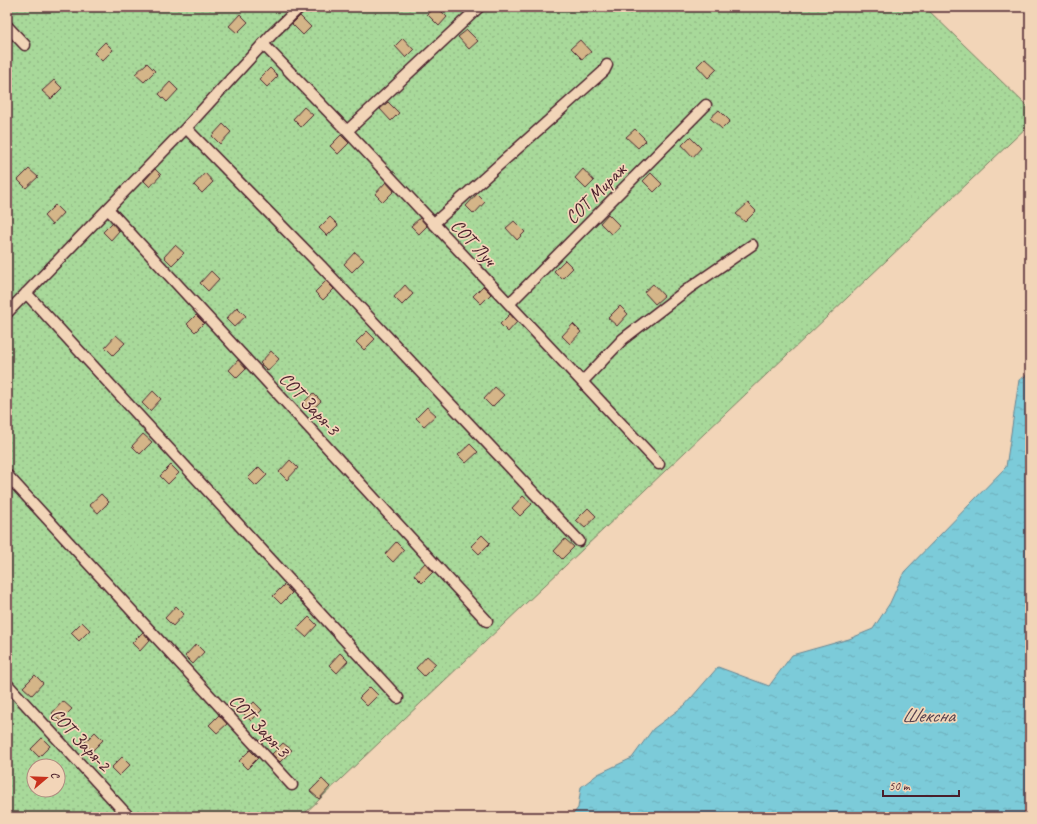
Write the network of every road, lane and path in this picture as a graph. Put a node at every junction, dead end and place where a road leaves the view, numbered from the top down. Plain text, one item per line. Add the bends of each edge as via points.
1 (300, 7) edge
2 (479, 7) edge
3 (7, 26) edge
4 (263, 44) junction
5 (25, 45) dead end
6 (607, 65) dead end
7 (706, 105) dead end
8 (186, 128) junction
9 (347, 131) junction
10 (108, 209) junction
11 (433, 224) junction
12 (752, 245) dead end
13 (26, 293) junction
14 (509, 304) junction
15 (7, 313) edge
16 (582, 381) junction
17 (660, 464) dead end
18 (7, 475) edge
19 (579, 541) dead end
20 (487, 621) dead end
21 (7, 684) edge
22 (398, 698) dead end
23 (292, 785) dead end
24 (129, 817) edge

1 - 4 street
2 - 9 street
3 - 5 street
4 - 8 street
4 - 9 street, СОТ Луч
6 - 11 street via 604,71
7 - 14 street, СОТ Мираж
8 - 10 street
8 - 19 street via 322,267
9 - 11 street, СОТ Луч
10 - 13 street
10 - 20 street, СОТ Заря-3
11 - 14 street, СОТ Луч
12 - 16 street via 623,339
13 - 15 street
13 - 22 street
14 - 16 street, СОТ Луч
16 - 17 street, СОТ Луч
18 - 23 street, СОТ Заря-3
21 - 24 street, СОТ Заря-2

